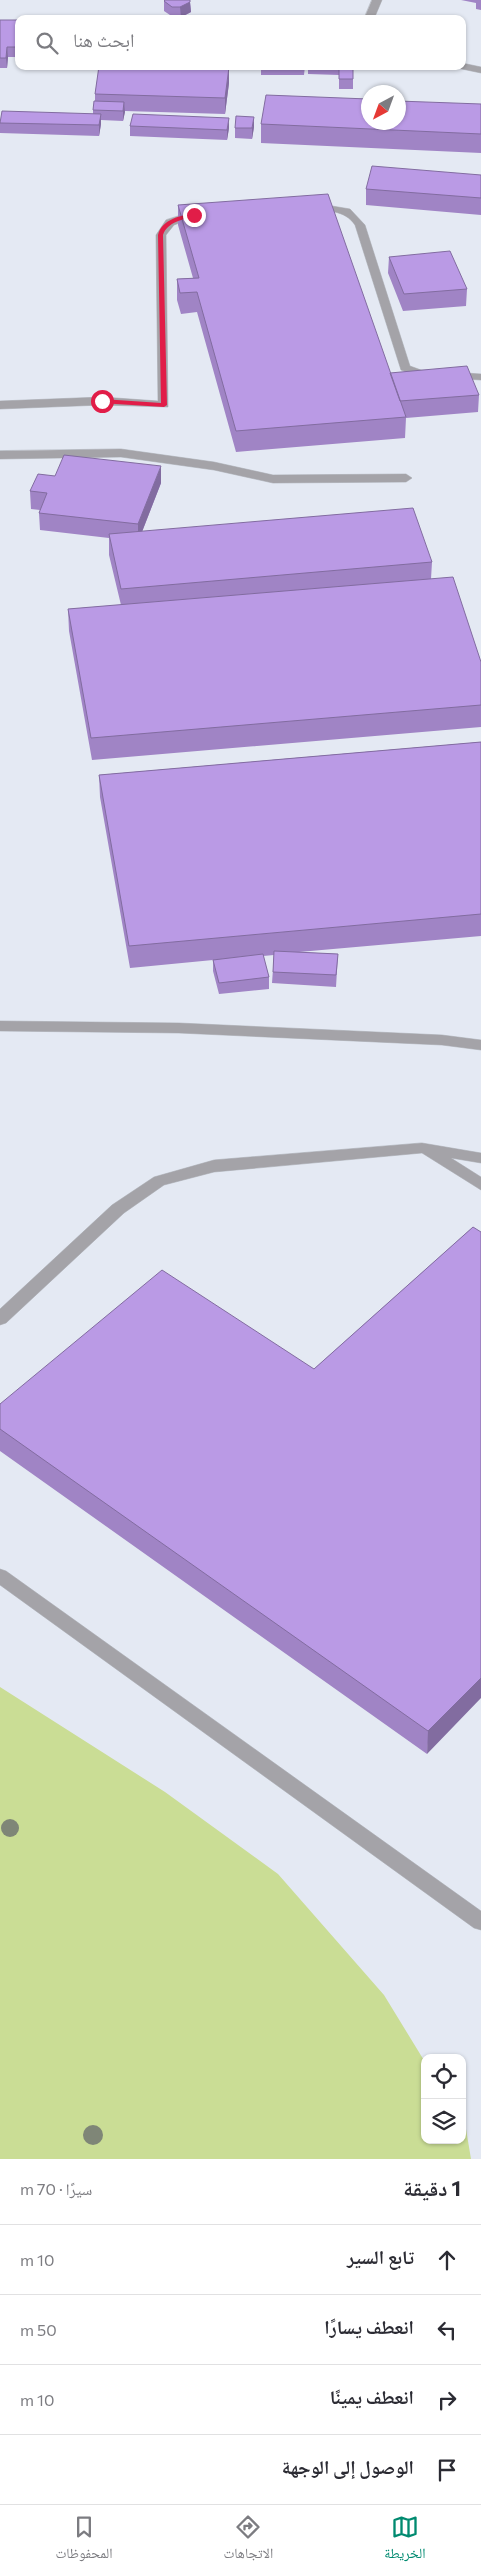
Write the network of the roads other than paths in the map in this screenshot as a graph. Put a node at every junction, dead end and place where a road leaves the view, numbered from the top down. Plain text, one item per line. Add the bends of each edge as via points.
1 (377, 0) edge
2 (371, 15) edge
3 (466, 67) edge
4 (481, 70) edge
5 (303, 207) edge
6 (204, 214) edge
7 (481, 377) edge
8 (0, 405) edge
9 (0, 455) edge
10 (406, 478) dead end
11 (0, 1026) edge
12 (481, 1045) edge
13 (422, 1148) junction
14 (481, 1158) edge
15 (481, 1184) edge
16 (0, 1319) edge
17 (0, 1576) edge
18 (481, 1922) edge

1 - 2 street
3 - 4 street
5 - 7 street via 338,209 356,218 404,368 419,374
6 - 8 street via 175,220 162,229 160,235 164,405 102,401
9 - 10 street via 121,453 214,466 273,479
11 - 12 street via 179,1028 442,1040
13 - 14 street
13 - 15 street
13 - 16 street via 214,1166 159,1180 118,1209
17 - 18 street

